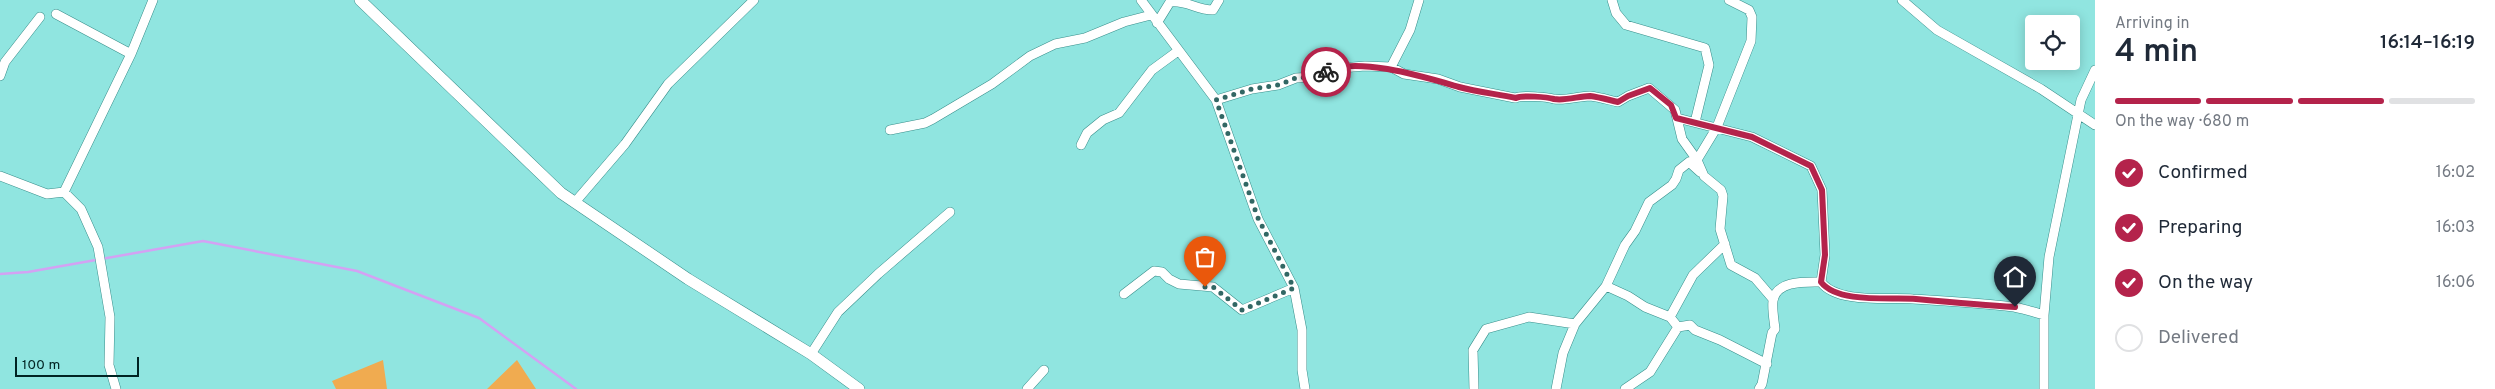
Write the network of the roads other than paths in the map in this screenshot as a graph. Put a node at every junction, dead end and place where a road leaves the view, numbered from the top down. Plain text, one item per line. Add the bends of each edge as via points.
1 (153, 0) edge
2 (360, 0) edge
3 (754, 0) edge
4 (1141, 0) edge
5 (1219, 0) edge
6 (1419, 0) edge
7 (1612, 0) edge
8 (1729, 0) edge
9 (1902, 0) edge
10 (56, 14) dead end
11 (1151, 15) junction
12 (40, 16) dead end
13 (1157, 23) junction
14 (1178, 51) junction
15 (131, 54) junction
16 (1391, 67) junction
17 (2095, 70) edge
18 (0, 76) edge
19 (1216, 100) junction
20 (2078, 114) junction
21 (1676, 118) junction
22 (1695, 122) junction
23 (2095, 125) edge
24 (1717, 128) junction
25 (890, 130) dead end
26 (1081, 145) dead end
27 (1697, 160) junction
28 (0, 176) edge
29 (1704, 176) junction
30 (64, 192) junction
31 (576, 201) junction
32 (950, 212) dead end
33 (1725, 244) junction
34 (1821, 282) junction
35 (1606, 286) junction
36 (1294, 288) junction
37 (1124, 294) dead end
38 (1773, 299) junction
39 (2044, 315) junction
40 (1670, 316) junction
41 (1575, 324) junction
42 (1678, 327) junction
43 (811, 354) junction
44 (1767, 364) junction
45 (1044, 370) dead end
46 (116, 389) edge
47 (859, 389) edge
48 (1027, 389) edge
49 (1305, 389) edge
50 (1474, 389) edge
51 (1556, 389) edge
52 (1625, 389) edge
53 (1759, 389) edge
54 (2044, 389) edge

1 - 15 street
2 - 31 main road via 561,193
3 - 31 street via 668,84
4 - 11 street
5 - 13 street via 1212,10 1203,10 1190,2 1170,2
6 - 16 street via 1410,30
7 - 22 street via 1616,13 1626,25 1705,48 1709,65
8 - 24 street via 1749,10 1752,17 1751,41
9 - 20 street via 1937,30 2041,89
10 - 15 street
11 - 13 street
11 - 25 street via 1085,38 1056,44 1021,61 933,119
12 - 18 street via 6,62
13 - 14 street
14 - 19 street
14 - 26 street via 1152,70 1119,113 1103,120 1087,133
15 - 30 street
16 - 19 street via 1342,67 1314,77 1296,78
16 - 21 street via 1404,74 1516,98 1591,96 1618,102 1650,88 1671,105
17 - 20 street
19 - 36 street via 1258,218
20 - 23 street
20 - 39 street via 2049,257
21 - 22 street
21 - 27 street via 1682,139
22 - 24 street
24 - 27 street
24 - 34 street via 1752,137 1811,166 1822,190 1825,255
27 - 29 street
28 - 30 street via 47,194
29 - 33 street via 1721,190 1723,196 1720,229
29 - 35 street via 1689,162 1679,170 1672,185 1649,202 1624,245
30 - 46 street via 82,209 98,247 110,317 109,366
31 - 43 main road via 688,279
32 - 43 street via 838,312
33 - 38 street via 1731,265 1755,278
33 - 40 street via 1693,275
34 - 38 street via 1791,283 1780,289
34 - 39 street via 1837,292 1883,300 2015,307
35 - 40 street via 1644,307
35 - 41 street
36 - 37 street via 1242,310 1213,287 1179,284 1162,272 1154,272
36 - 49 street via 1302,330
38 - 44 street via 1775,329
39 - 54 street
40 - 42 street
41 - 50 street via 1529,317 1486,329 1473,350
41 - 51 street via 1563,353
42 - 44 street via 1690,325
42 - 52 street via 1650,372
43 - 47 main road
44 - 53 street
45 - 48 street

